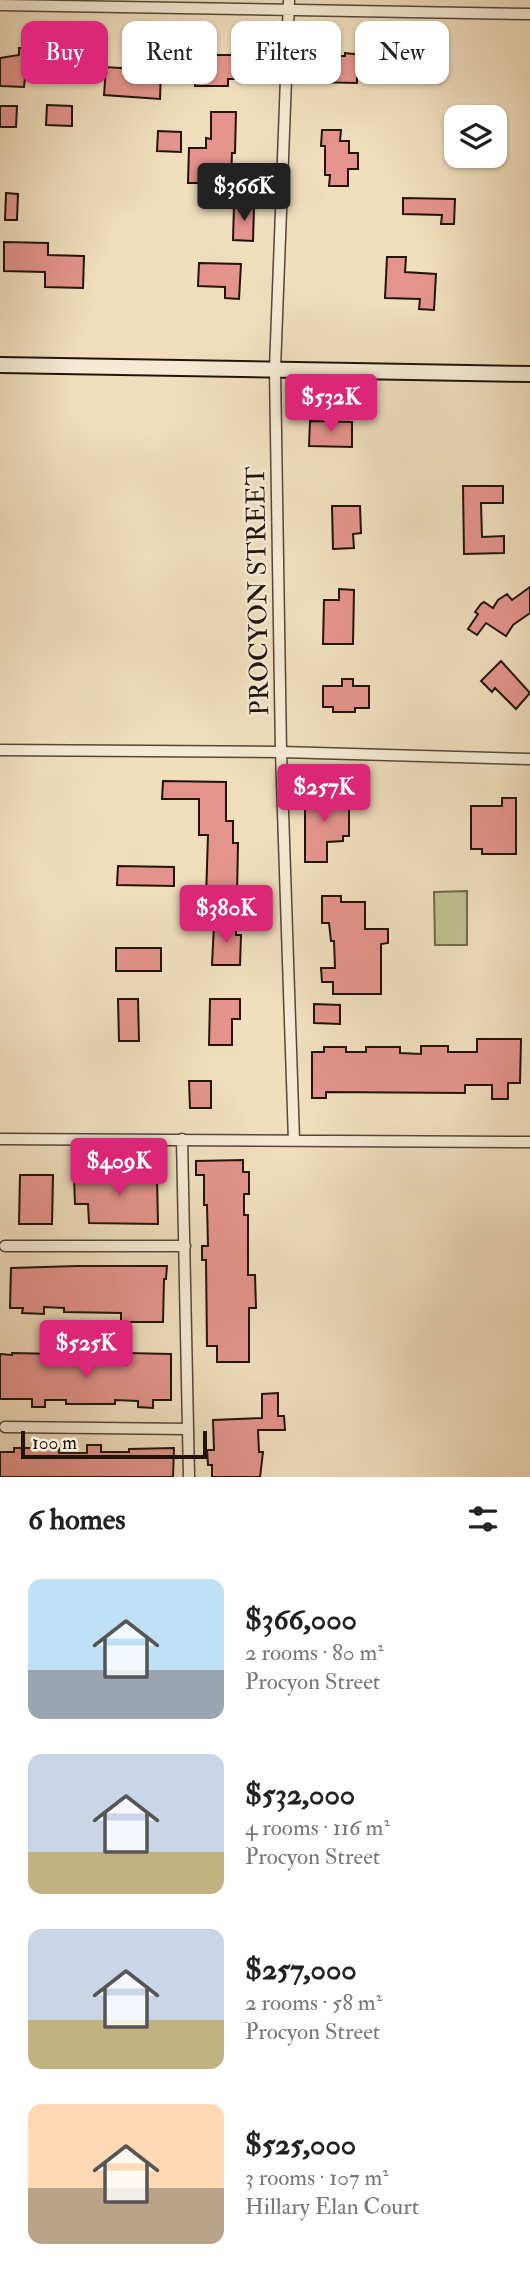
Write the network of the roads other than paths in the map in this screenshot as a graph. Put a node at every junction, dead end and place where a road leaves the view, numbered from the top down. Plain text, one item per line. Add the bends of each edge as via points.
1 (0, 5) edge
2 (289, 5) edge
3 (530, 14) edge
4 (0, 365) edge
5 (275, 369) junction
6 (530, 374) edge
7 (0, 750) edge
8 (281, 752) junction
9 (530, 759) edge
10 (0, 1139) edge
11 (182, 1139) junction
12 (294, 1140) junction
13 (530, 1142) edge
14 (5, 1246) dead end
15 (185, 1246) junction
16 (5, 1427) dead end
17 (188, 1429) junction
18 (189, 1477) edge

1 - 2 street
2 - 3 street
2 - 5 street, PROCYON STREET
4 - 5 street
5 - 6 street
5 - 8 street, PROCYON STREET
7 - 8 street
8 - 9 street
8 - 12 street, PROCYON STREET
10 - 11 street
11 - 12 street
11 - 15 street
12 - 13 street
14 - 15 street
15 - 17 street
16 - 17 street
17 - 18 street

